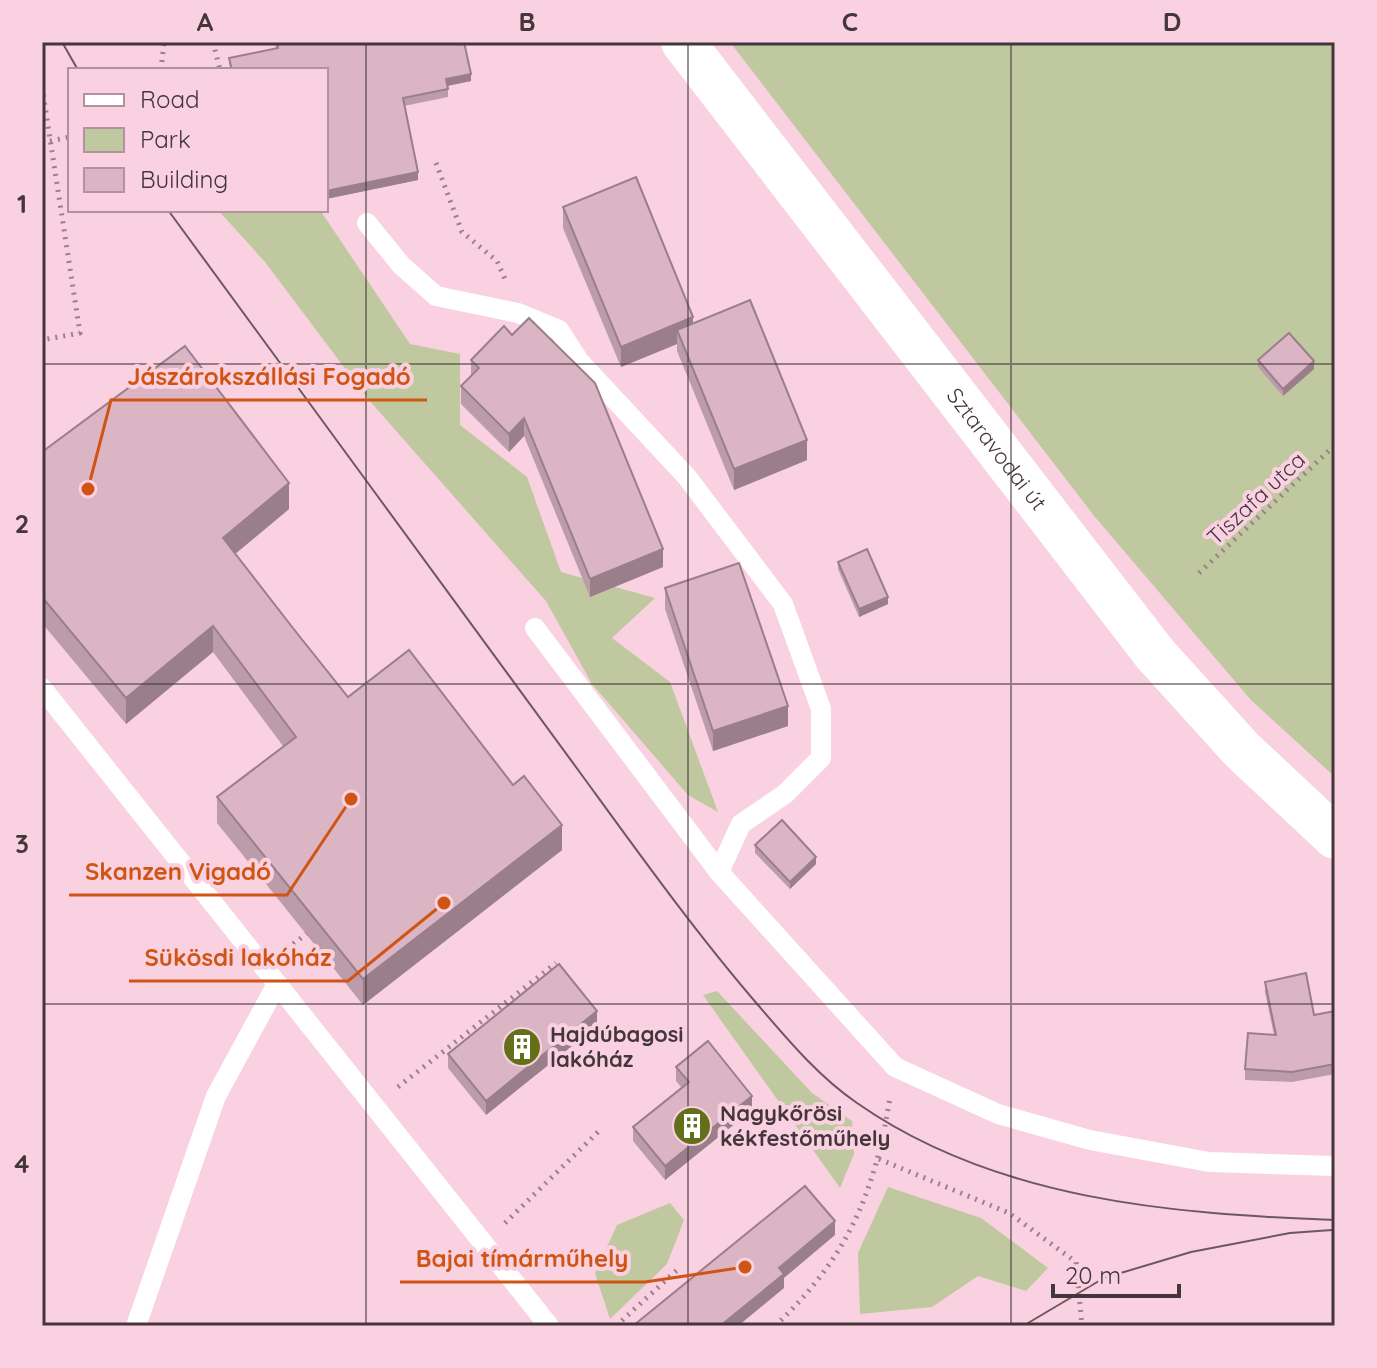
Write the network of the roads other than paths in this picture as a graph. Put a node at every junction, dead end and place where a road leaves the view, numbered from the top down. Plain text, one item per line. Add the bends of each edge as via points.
1 (683, 42) edge
2 (367, 223) dead end
3 (535, 628) dead end
4 (42, 688) edge
5 (1335, 837) edge
6 (719, 872) junction
7 (277, 984) junction
8 (1335, 1166) edge
9 (136, 1326) edge
10 (549, 1326) edge

1 - 5 street, Sztaravodai út via 1155,654 1242,750
2 - 6 lane via 401,265 436,296 518,313 559,330 579,361 696,490 783,604 821,709 821,758 785,794 741,824
3 - 6 lane
4 - 7 lane
6 - 8 lane via 895,1067 998,1114 1090,1140 1209,1162
7 - 9 lane via 216,1096
7 - 10 lane

